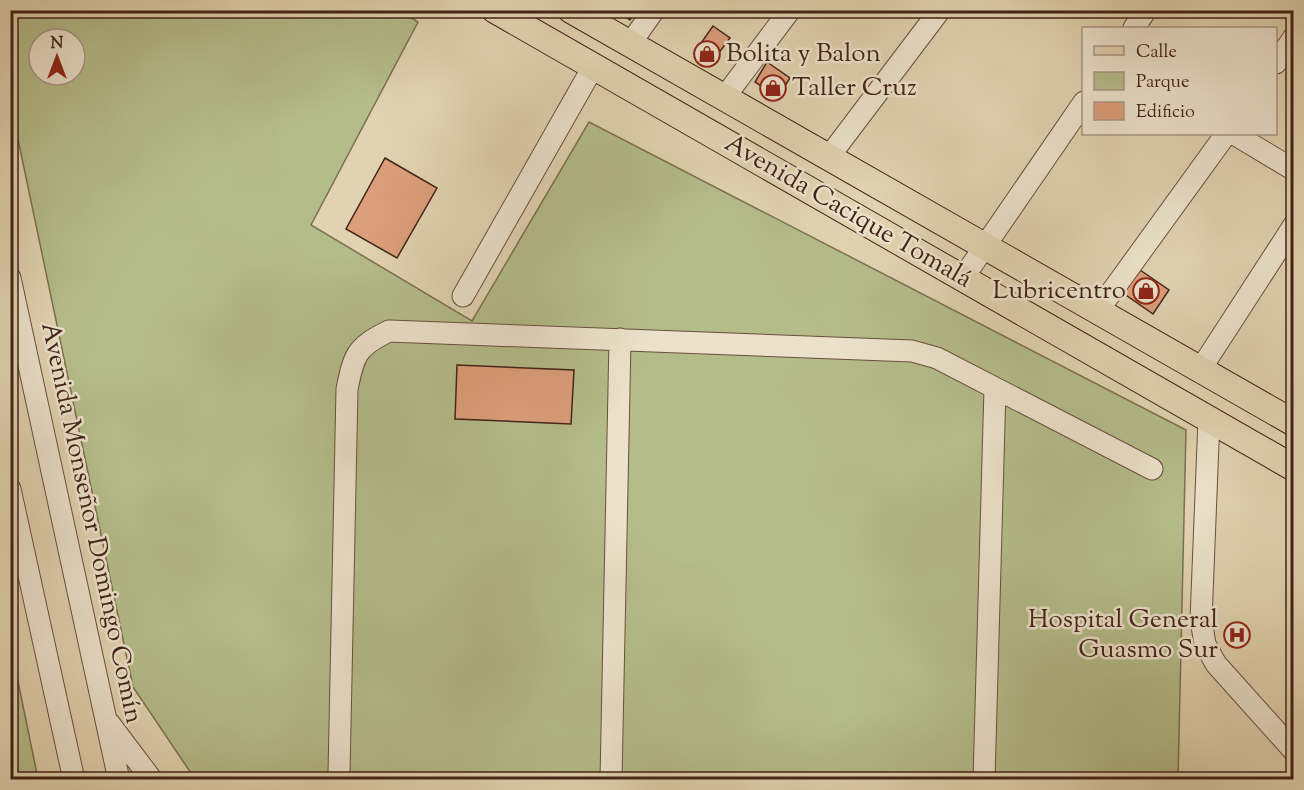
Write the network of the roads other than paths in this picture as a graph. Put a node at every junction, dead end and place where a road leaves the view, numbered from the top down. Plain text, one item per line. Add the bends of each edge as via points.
1 (495, 10) edge
2 (571, 10) edge
3 (654, 10) edge
4 (790, 10) edge
5 (940, 10) edge
6 (1146, 10) edge
7 (1135, 27) edge
8 (1293, 37) edge
9 (630, 44) junction
10 (1277, 60) edge
11 (593, 67) junction
12 (724, 99) junction
13 (1082, 103) edge
14 (1225, 135) edge
15 (1235, 135) edge
16 (828, 158) junction
17 (1293, 170) edge
18 (1293, 225) edge
19 (984, 247) junction
20 (10, 278) edge
21 (963, 278) junction
22 (463, 296) dead end
23 (1097, 312) junction
24 (620, 339) junction
25 (1200, 370) junction
26 (995, 388) junction
27 (1209, 419) junction
28 (1293, 423) edge
29 (1293, 468) edge
30 (1152, 469) dead end
31 (10, 489) edge
32 (105, 717) junction
33 (1291, 743) edge
34 (339, 774) dead end
35 (74, 780) edge
36 (119, 780) edge
37 (152, 780) edge
38 (611, 780) edge
39 (984, 780) edge

1 - 11 main road, Avenida Cacique Tomalá
2 - 9 main road, Avenida Cacique Tomalá
3 - 9 street
4 - 12 street
5 - 16 street
6 - 7 street
8 - 10 street
9 - 12 main road, Avenida Cacique Tomalá
11 - 21 main road, Avenida Cacique Tomalá
11 - 22 street
12 - 16 main road, Avenida Cacique Tomalá
13 - 19 street
14 - 23 street
15 - 17 street
16 - 19 main road, Avenida Cacique Tomalá
18 - 25 street
19 - 21 street
19 - 23 main road, Avenida Cacique Tomalá
20 - 32 street, Avenida Monseñor Domingo Comín
21 - 27 main road, Avenida Cacique Tomalá
23 - 25 main road, Avenida Cacique Tomalá
24 - 26 street via 912,351 937,358
24 - 34 street via 389,331 361,348 353,362 347,389
24 - 38 street
25 - 28 main road, Avenida Cacique Tomalá
26 - 30 street
26 - 39 street
27 - 29 main road, Avenida Cacique Tomalá
27 - 33 street via 1201,620 1205,644 1216,664
31 - 35 street
32 - 36 street, Avenida Monseñor Domingo Comín
32 - 37 street

